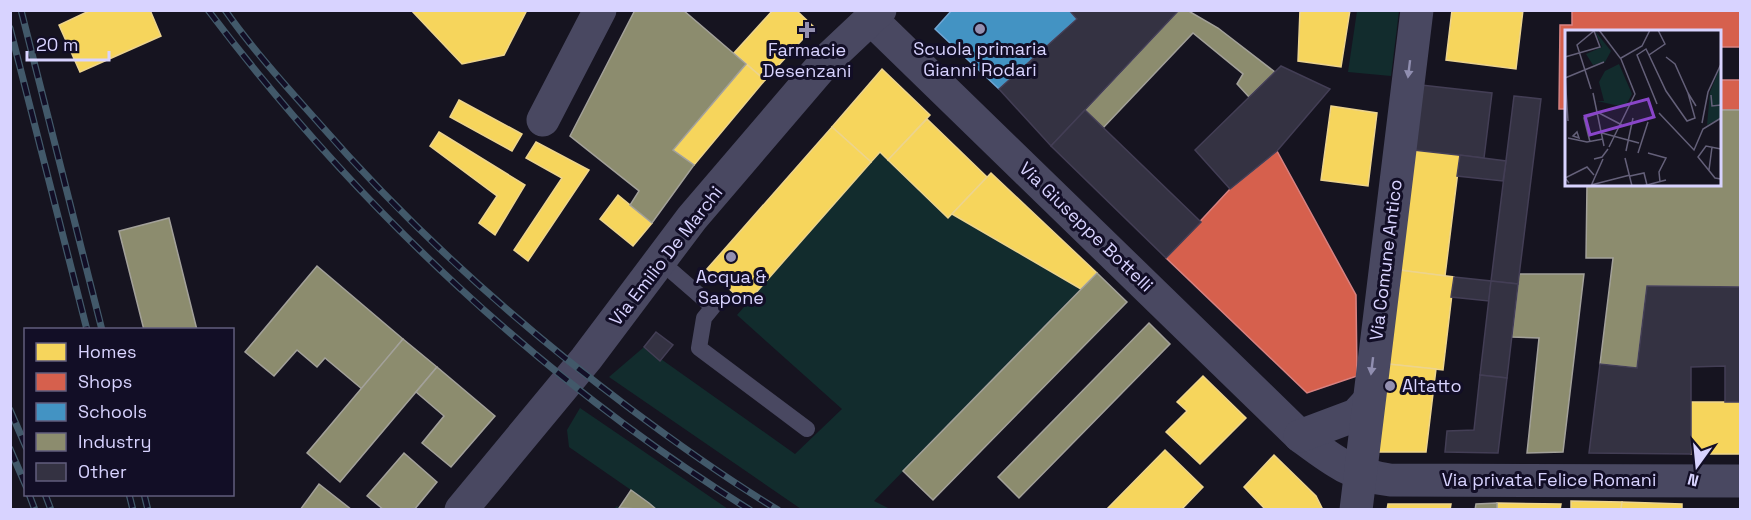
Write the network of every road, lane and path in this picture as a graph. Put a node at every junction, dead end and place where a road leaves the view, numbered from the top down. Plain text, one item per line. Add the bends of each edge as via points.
1 (600, 10) edge
2 (1417, 10) edge
3 (875, 15) edge
4 (543, 120) dead end
5 (660, 261) junction
6 (1368, 402) junction
7 (807, 429) dead end
8 (1300, 436) junction
9 (1359, 474) junction
10 (1740, 481) edge
11 (461, 510) edge
12 (1356, 510) edge

1 - 4 street
2 -> 6 street, Via Comune Antico
3 - 5 street, Via Emilio De Marchi via 828,60 692,218
3 - 8 street, Via Giuseppe Bottelli
5 - 7 lane via 713,307 704,318 699,348
5 - 11 street, Via Emilio De Marchi via 586,359
6 - 8 street via 1356,415
6 - 9 street, Via Comune Antico
8 - 9 street, Via Giuseppe Bottelli via 1341,467
9 - 10 street, Via privata Felice Romani via 1390,480
9 - 12 street, Via Comune Antico

